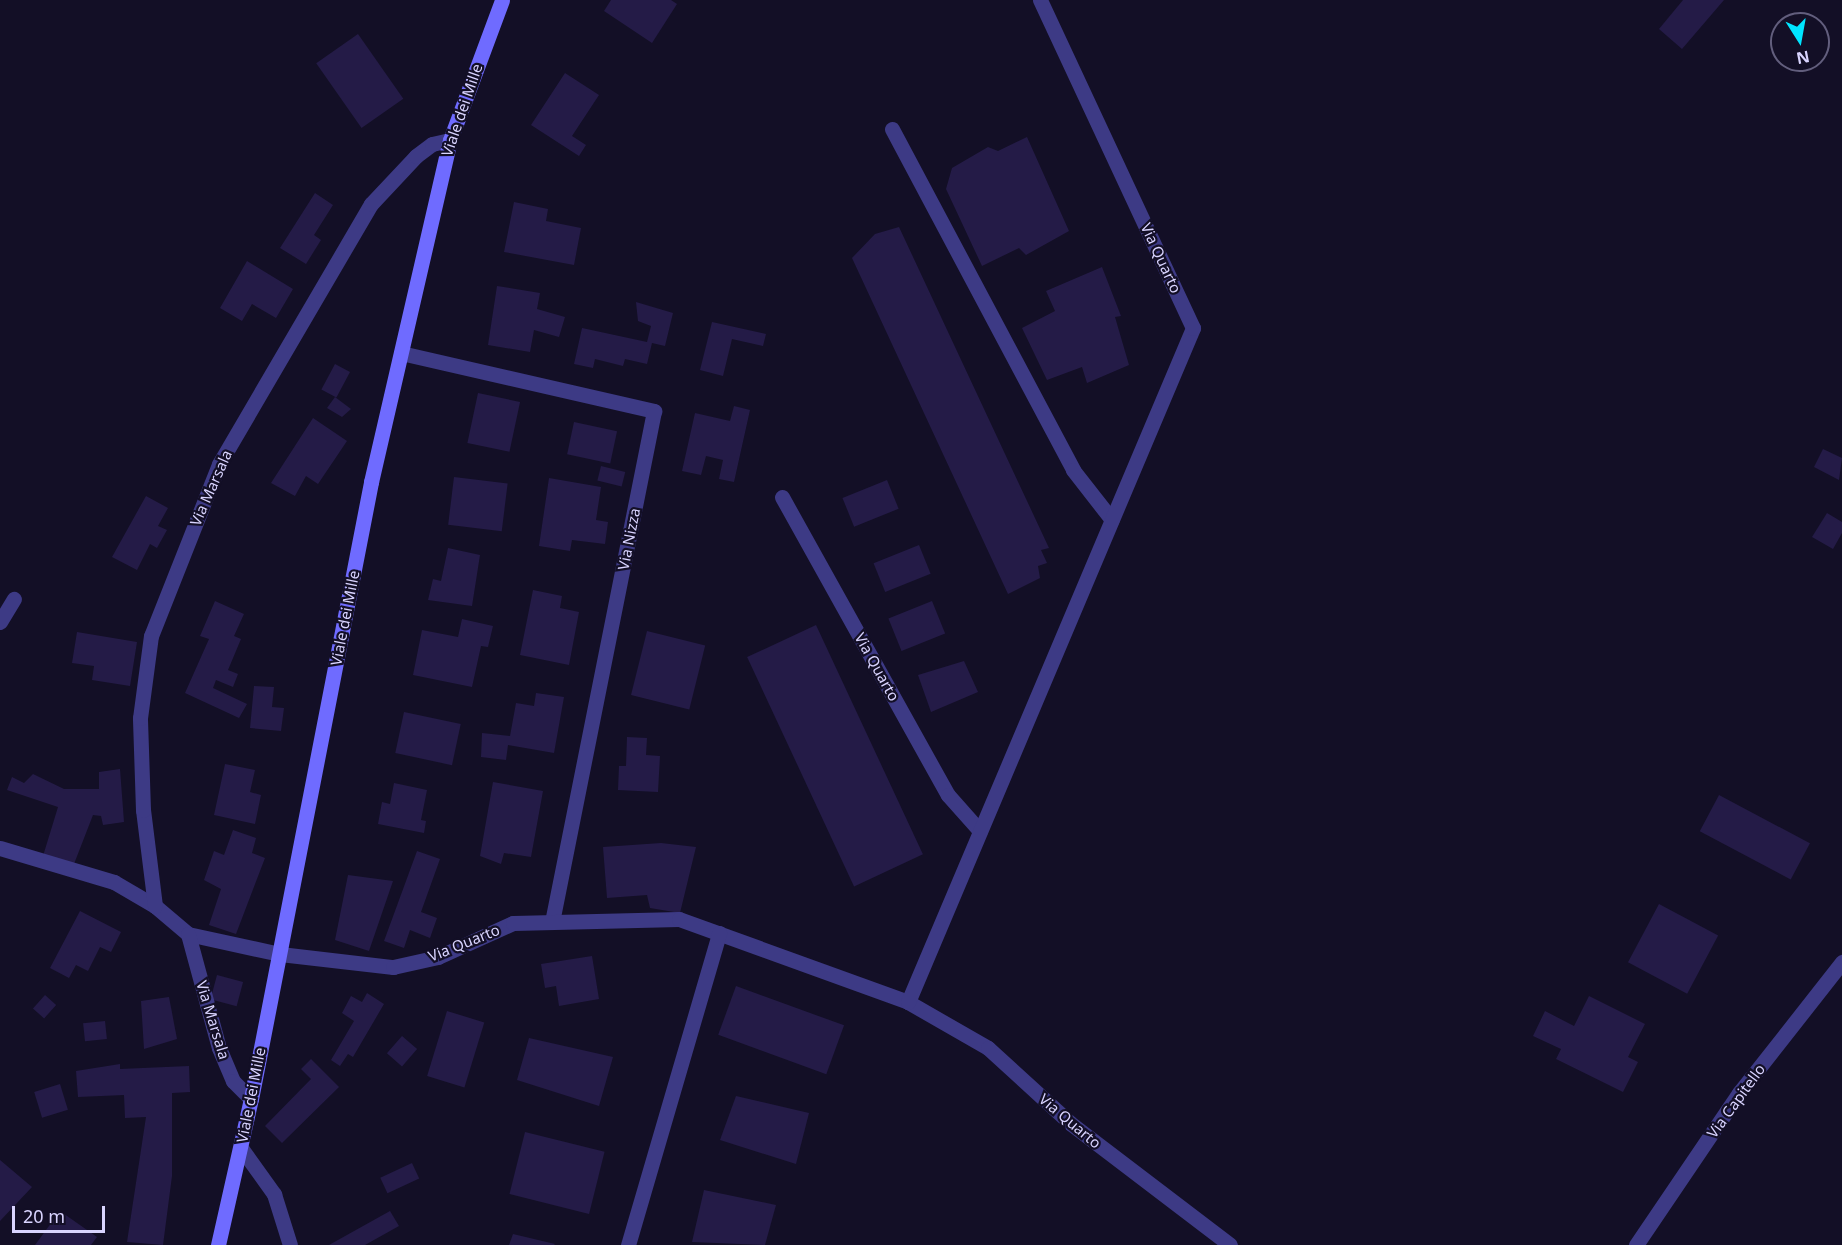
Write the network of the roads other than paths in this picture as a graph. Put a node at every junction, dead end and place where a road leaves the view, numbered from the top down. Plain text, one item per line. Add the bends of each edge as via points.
1 (502, 0) edge
2 (1040, 0) edge
3 (892, 129) dead end
4 (450, 140) junction
5 (400, 353) junction
6 (782, 497) dead end
7 (1112, 520) junction
8 (14, 599) dead end
9 (0, 622) edge
10 (980, 831) junction
11 (0, 848) edge
12 (155, 906) junction
13 (552, 922) junction
14 (719, 933) junction
15 (188, 934) junction
16 (280, 954) junction
17 (1842, 962) edge
18 (908, 1002) junction
19 (251, 1100) junction
20 (241, 1148) junction
21 (218, 1245) edge
22 (290, 1245) edge
23 (628, 1245) edge
24 (1230, 1245) edge
25 (1636, 1245) edge

1 - 4 main road, Viale dei Mille
2 - 7 street, Via Quarto via 1193,328
3 - 7 street via 1073,470
4 - 5 main road, Viale dei Mille
4 - 12 street, Via Marsala via 432,144 416,156 370,204 219,464 151,636 140,718 143,810
5 - 13 street, Via Nizza via 654,411
5 - 16 main road, Viale dei Mille via 371,482
6 - 10 street, Via Quarto via 948,795
7 - 10 street, Via Quarto
8 - 9 street
10 - 18 street, Via Quarto
11 - 12 street via 114,882
12 - 15 street
13 - 14 street, Via Quarto via 679,919
13 - 16 street, Via Quarto via 513,923 438,957 393,967
14 - 18 street, Via Quarto
14 - 23 street
15 - 16 street, Via Quarto
15 - 19 street, Via Marsala via 219,1048 233,1081
16 - 19 main road, Viale dei Mille
17 - 25 street, Via Capitello via 1739,1093
18 - 24 street, Via Quarto via 988,1048 1070,1122
19 - 20 main road, Viale dei Mille
20 - 21 main road, Viale dei Mille
20 - 22 street via 274,1194

